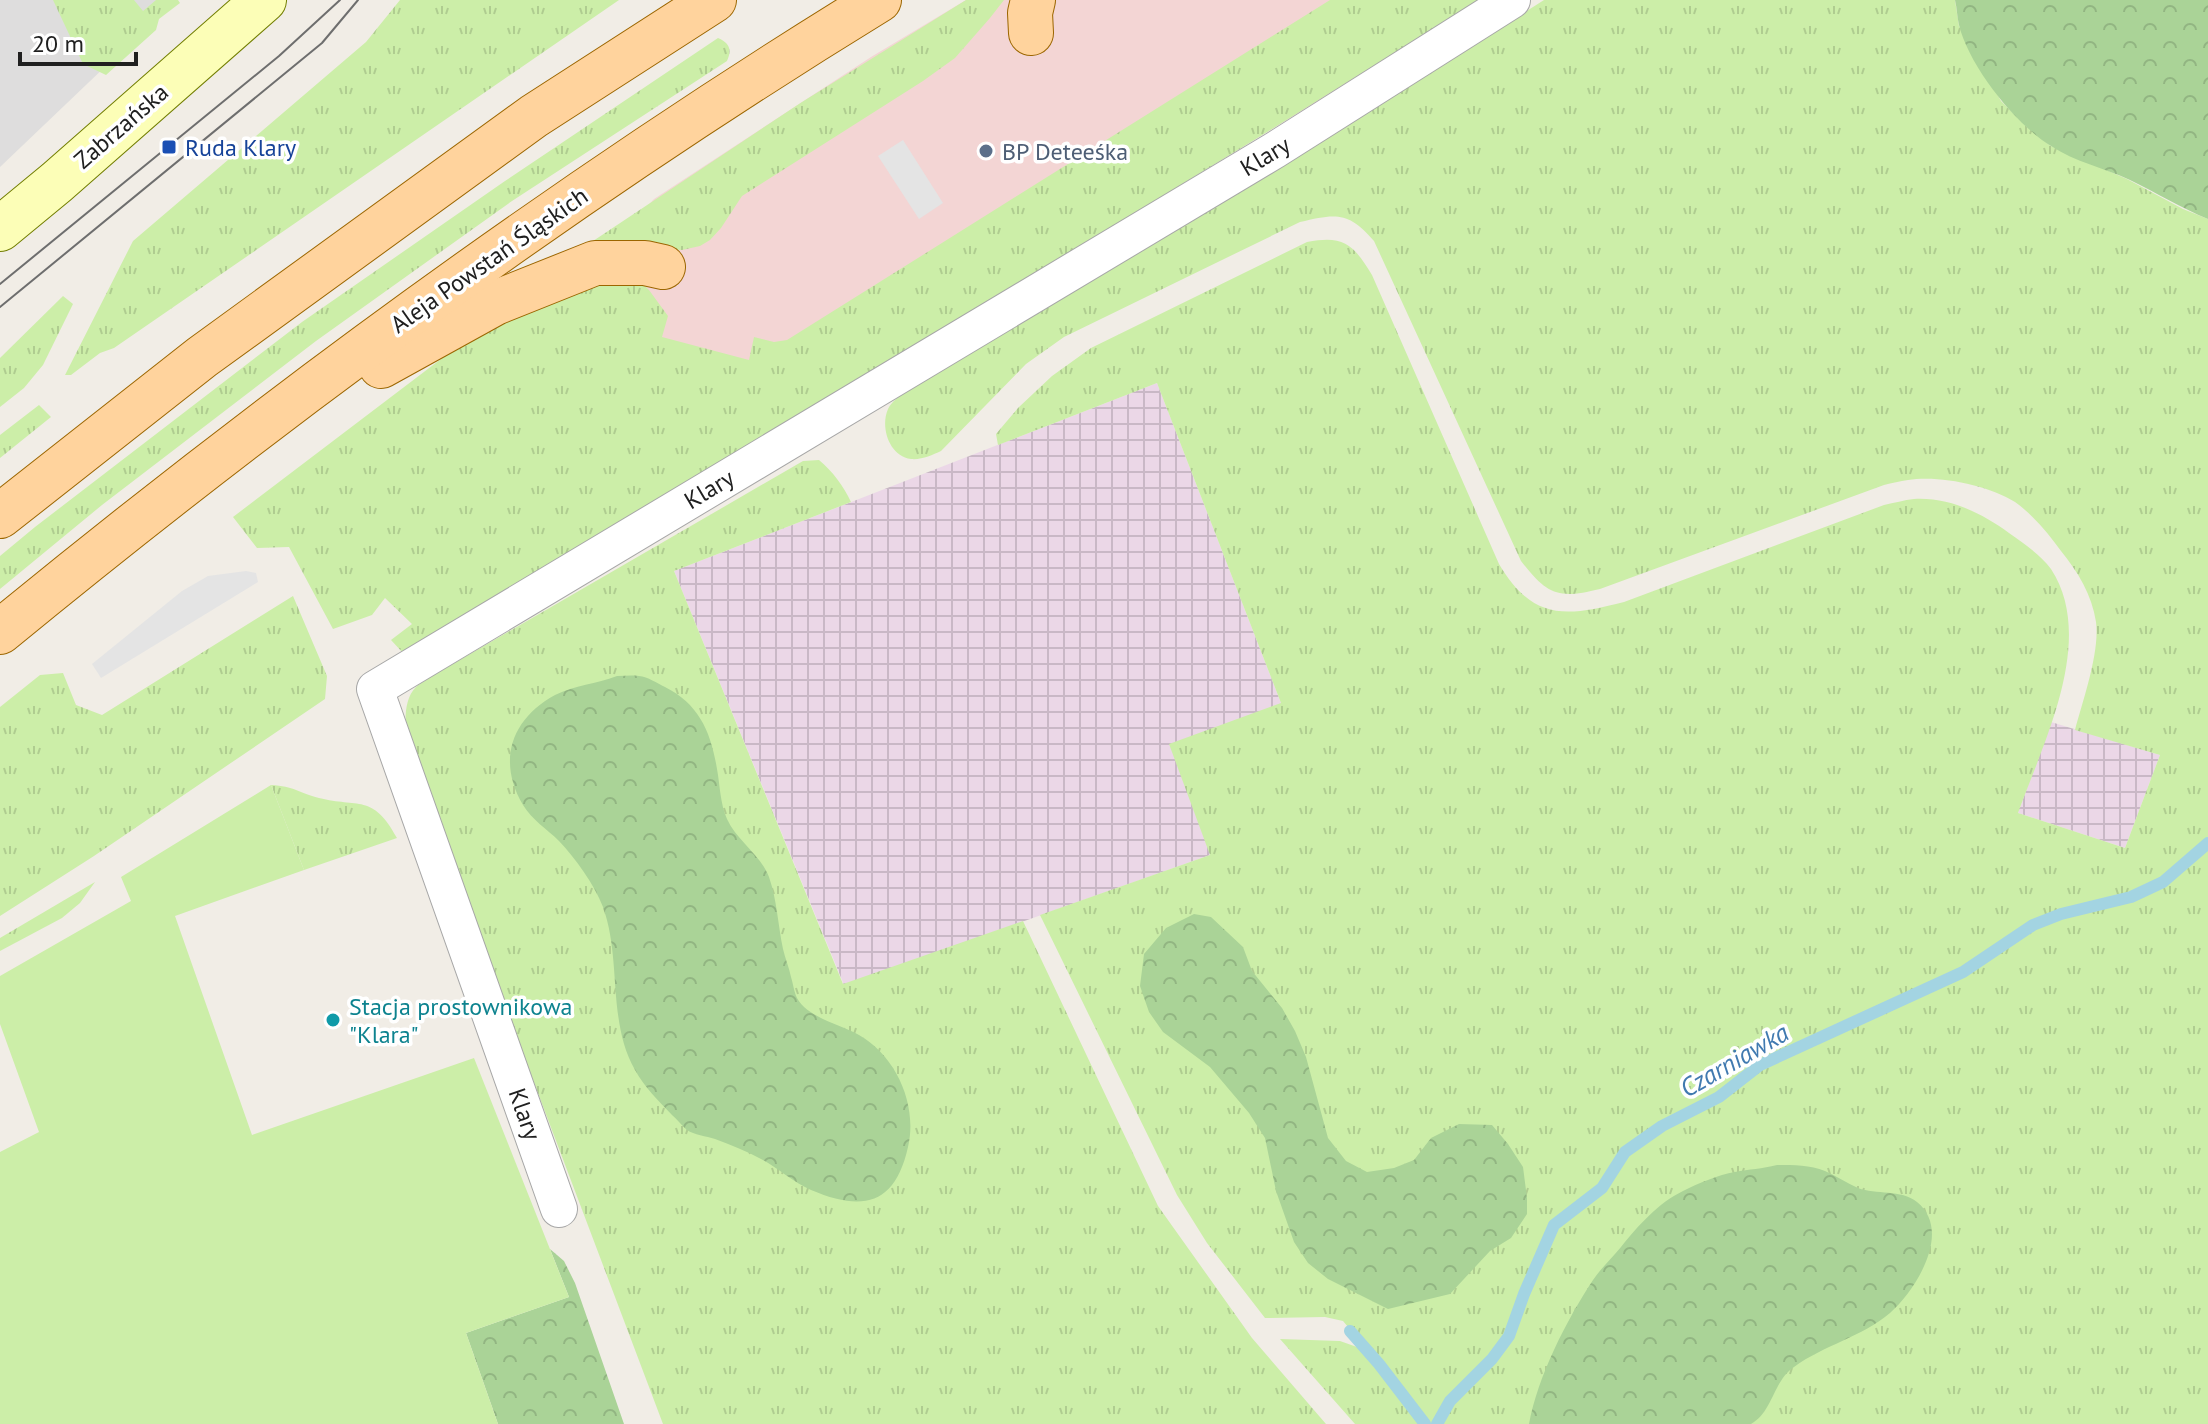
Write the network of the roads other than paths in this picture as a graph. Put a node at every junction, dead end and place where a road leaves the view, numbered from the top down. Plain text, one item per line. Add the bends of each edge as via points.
1 (264, 0) edge
2 (714, 0) edge
3 (879, 0) edge
4 (1512, 0) edge
5 (6, 224) edge
6 (663, 267) dead end
7 (228, 451) junction
8 (0, 516) edge
9 (0, 632) edge
10 (559, 1209) dead end

1 - 5 street, Zabrzańska
2 - 8 main road via 534,116 202,357
3 - 7 main road, Aleja Powstań Śląskich via 768,68 501,248
4 - 10 street, Klary via 1275,150 375,689
6 - 7 main road via 595,263 495,303
7 - 9 main road, Aleja Powstań Śląskich

